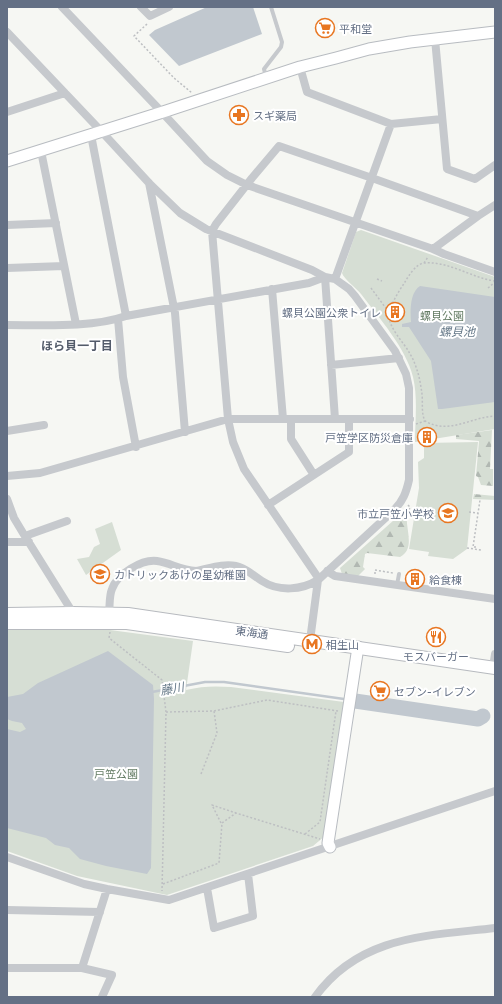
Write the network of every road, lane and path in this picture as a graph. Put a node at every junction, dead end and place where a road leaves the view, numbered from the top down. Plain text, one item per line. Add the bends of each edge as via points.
1 (62, 7) edge
2 (141, 7) edge
3 (170, 7) edge
4 (271, 7) edge
5 (150, 23) dead end
6 (7, 32) edge
7 (495, 32) edge
8 (435, 39) junction
9 (300, 67) junction
10 (267, 78) junction
11 (65, 93) junction
12 (195, 95) dead end
13 (7, 112) edge
14 (163, 112) junction
15 (442, 119) junction
16 (391, 124) junction
17 (102, 132) junction
18 (91, 135) junction
19 (41, 151) junction
20 (7, 161) edge
21 (495, 165) edge
22 (372, 178) junction
23 (149, 183) junction
24 (247, 184) junction
25 (495, 204) edge
26 (478, 216) junction
27 (356, 222) junction
28 (56, 223) junction
29 (7, 225) edge
30 (212, 231) junction
31 (432, 252) junction
32 (424, 263) junction
33 (64, 266) junction
34 (7, 268) edge
35 (495, 272) edge
36 (325, 277) junction
37 (335, 279) junction
38 (377, 279) dead end
39 (382, 280) dead end
40 (495, 282) edge
41 (371, 288) dead end
42 (488, 288) dead end
43 (272, 289) junction
44 (218, 299) junction
45 (174, 307) junction
46 (390, 310) junction
47 (122, 318) junction
48 (76, 324) junction
49 (7, 325) edge
50 (399, 358) junction
51 (331, 365) junction
52 (495, 416) edge
53 (228, 419) junction
54 (287, 419) junction
55 (335, 419) junction
56 (350, 419) junction
57 (425, 421) junction
58 (412, 422) junction
59 (44, 425) dead end
60 (7, 432) edge
61 (185, 432) junction
62 (136, 446) junction
63 (314, 475) junction
64 (7, 476) edge
65 (7, 499) edge
66 (480, 500) dead end
67 (406, 504) dead end
68 (268, 505) junction
69 (470, 512) dead end
70 (477, 513) junction
71 (409, 516) dead end
72 (66, 521) dead end
73 (27, 539) junction
74 (7, 542) edge
75 (476, 547) dead end
76 (467, 548) dead end
77 (480, 550) dead end
78 (327, 571) junction
79 (399, 574) joint
80 (379, 576) dead end
81 (319, 579) junction
82 (397, 585) junction
83 (495, 599) edge
84 (73, 613) junction
85 (7, 614) edge
86 (110, 618) junction
87 (7, 624) edge
88 (309, 644) junction
89 (357, 651) junction
90 (495, 654) edge
91 (494, 670) edge
92 (214, 710) junction
93 (336, 711) junction
94 (166, 712) junction
95 (348, 712) junction
96 (201, 774) dead end
97 (495, 791) edge
98 (236, 813) junction
99 (222, 823) junction
100 (305, 834) junction
101 (329, 845) junction
102 (7, 857) edge
103 (248, 874) junction
104 (163, 884) junction
105 (207, 888) junction
106 (107, 890) junction
107 (162, 899) junction
108 (7, 910) edge
109 (100, 912) junction
110 (495, 928) edge
111 (7, 968) edge
112 (82, 968) junction
113 (102, 997) edge
114 (315, 997) edge

1 - 14 street
2 - 3 street via 150,16
4 - 10 lane via 282,42 264,69
5 - 12 path via 134,36 174,78
6 - 11 street
7 - 8 street
8 - 9 street via 411,40
8 - 15 street
9 - 10 street
9 - 16 street via 307,92
10 - 14 street
11 - 13 street
11 - 17 street
14 - 17 street
14 - 24 street via 207,161 227,175
15 - 16 street
15 - 21 street via 446,169 475,179
16 - 22 street
17 - 18 street
17 - 23 street
18 - 19 street
18 - 47 street
19 - 20 street
19 - 28 street
22 - 24 street via 279,146
22 - 26 street
22 - 27 street
23 - 30 street via 191,221
23 - 45 street
24 - 27 street
24 - 30 street
25 - 26 street
26 - 31 street
27 - 31 street
27 - 37 street
28 - 29 street
28 - 33 street
30 - 36 street
30 - 44 street
31 - 32 path
31 - 35 street
32 - 40 path via 450,267
32 - 46 path via 410,273
33 - 34 street
33 - 48 street
36 - 37 street
36 - 43 street via 309,283
36 - 51 street
37 - 50 street via 355,296
38 - 39 path
40 - 42 path
41 - 46 path
43 - 44 street
43 - 54 street
44 - 45 street
44 - 53 street
45 - 47 street
45 - 61 street
46 - 57 path via 391,326 415,363
47 - 48 street
47 - 62 street via 123,377
48 - 49 street
50 - 51 street
50 - 58 street via 409,388
51 - 55 street
52 - 57 path via 450,427
53 - 54 street
53 - 61 street
53 - 68 street via 241,464
54 - 55 street
54 - 63 street via 291,439
55 - 56 street
56 - 58 street
56 - 63 street via 349,452
57 - 58 path
58 - 78 street via 409,480 402,502
59 - 60 street
61 - 62 street
62 - 64 street via 40,473
63 - 68 street
65 - 73 street via 14,518
66 - 70 path
67 - 71 path via 410,507
68 - 81 street
69 - 70 path
70 - 75 path via 474,546
72 - 73 street
73 - 74 street
73 - 84 street
76 - 77 path
78 - 81 street
78 - 82 street via 335,576
79 - 80 path via 375,570 375,575
79 - 82 lane
81 - 86 street via 310,585 283,589 275,588 236,566 191,571 151,561 138,564 119,577 111,594
81 - 88 street
82 - 83 street
84 - 85 main road, 東海通
84 - 86 main road, 東海通
86 - 87 main road, 東海通
86 - 88 main road, 東海通 via 127,623
86 - 94 path via 109,638 162,680
88 - 89 main road, 東海通
89 - 91 main road, 東海通
89 - 95 street
90 - 91 street
92 - 93 path via 267,700
92 - 94 path
92 - 96 path via 217,733
93 - 95 path
93 - 100 path via 320,822
94 - 104 path
95 - 101 street
97 - 101 street
98 - 99 path
98 - 99 path via 212,805
98 - 100 path
99 - 104 path via 219,863
100 - 101 path
101 - 103 street
102 - 106 street
103 - 105 street
103 - 105 street via 253,916 214,928
104 - 107 path
105 - 107 street via 169,900
106 - 107 street
106 - 109 street
108 - 109 street
109 - 112 street
110 - 114 street via 394,942 357,958
111 - 112 street
112 - 113 street via 112,976

